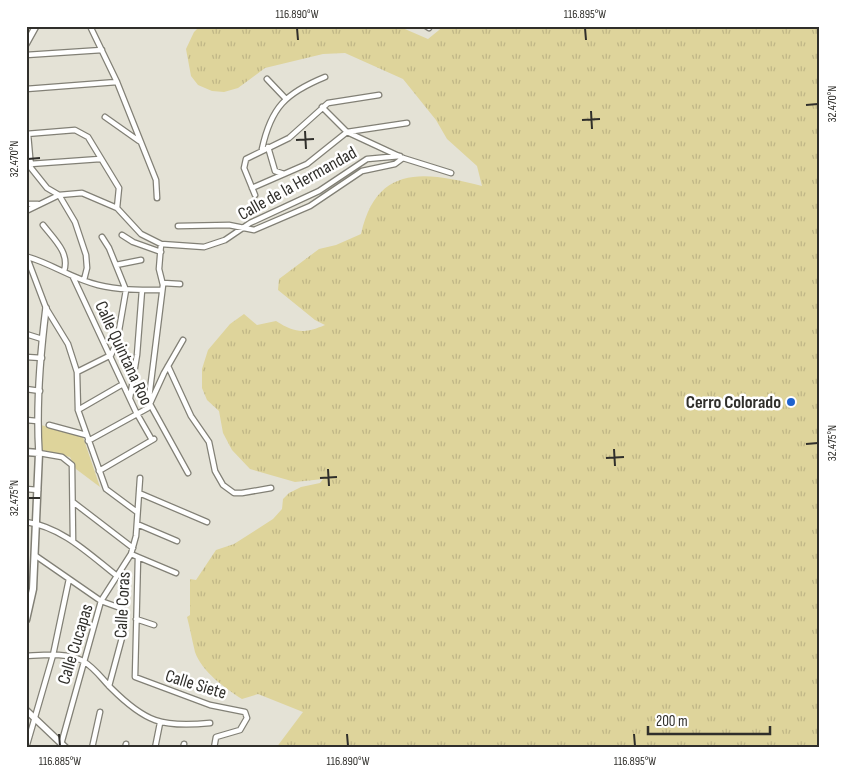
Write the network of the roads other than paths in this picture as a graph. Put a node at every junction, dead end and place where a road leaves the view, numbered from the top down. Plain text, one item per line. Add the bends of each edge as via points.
1 (36, 26) edge
2 (90, 26) edge
3 (26, 44) edge
4 (102, 50) junction
5 (26, 55) edge
6 (325, 77) dead end
7 (266, 79) dead end
8 (117, 82) junction
9 (26, 89) edge
10 (379, 95) dead end
11 (286, 99) junction
12 (322, 107) junction
13 (105, 117) dead end
14 (407, 123) dead end
15 (348, 132) junction
16 (27, 134) edge
17 (140, 142) junction
18 (268, 147) junction
19 (262, 149) junction
20 (402, 157) junction
21 (100, 158) junction
22 (30, 164) junction
23 (451, 173) dead end
24 (285, 174) junction
25 (252, 188) junction
26 (59, 195) junction
27 (254, 195) dead end
28 (157, 198) dead end
29 (26, 204) edge
30 (39, 204) junction
31 (289, 205) junction
32 (117, 208) junction
33 (26, 211) edge
34 (293, 213) junction
35 (43, 225) dead end
36 (178, 226) dead end
37 (240, 230) junction
38 (122, 235) dead end
39 (102, 237) dead end
40 (161, 244) junction
41 (161, 252) junction
42 (27, 256) edge
43 (141, 260) dead end
44 (116, 265) junction
45 (64, 271) junction
46 (73, 277) junction
47 (84, 280) junction
48 (163, 283) junction
49 (180, 284) dead end
50 (126, 290) junction
51 (142, 290) junction
52 (160, 290) junction
53 (46, 308) junction
54 (26, 334) edge
55 (42, 339) junction
56 (183, 340) dead end
57 (111, 355) junction
58 (26, 357) edge
59 (42, 358) junction
60 (168, 366) junction
61 (77, 372) junction
62 (123, 384) junction
63 (26, 390) edge
64 (40, 391) junction
65 (130, 398) junction
66 (150, 404) junction
67 (78, 410) junction
68 (136, 412) junction
69 (26, 420) edge
70 (37, 421) junction
71 (49, 425) dead end
72 (86, 435) junction
73 (88, 441) junction
74 (26, 452) edge
75 (39, 453) junction
76 (99, 471) junction
77 (188, 473) dead end
78 (140, 478) dead end
79 (271, 488) dead end
80 (26, 489) edge
81 (38, 490) junction
82 (139, 493) junction
83 (73, 502) junction
84 (137, 512) junction
85 (26, 522) edge
86 (207, 522) dead end
87 (37, 523) junction
88 (137, 524) junction
89 (73, 541) junction
90 (177, 541) dead end
91 (133, 548) junction
92 (131, 554) junction
93 (36, 556) junction
94 (138, 558) junction
95 (176, 573) dead end
96 (117, 576) junction
97 (69, 579) junction
98 (101, 601) junction
99 (26, 618) edge
100 (136, 619) junction
101 (154, 625) dead end
102 (53, 655) junction
103 (26, 656) edge
104 (83, 661) junction
105 (135, 678) joint
106 (109, 686) junction
107 (26, 710) edge
108 (100, 712) dead end
109 (34, 719) junction
110 (210, 723) dead end
111 (160, 724) junction
112 (62, 746) edge
113 (26, 748) edge
114 (92, 748) edge
115 (156, 748) edge
116 (214, 748) edge

1 - 3 street
2 - 4 street
4 - 5 street
4 - 8 street
6 - 11 street via 305,85
7 - 11 street
8 - 9 street
8 - 17 street
10 - 12 street via 333,101
11 - 19 street via 274,110
12 - 15 street
12 - 18 street via 288,138
13 - 17 street
14 - 15 street
15 - 20 street
15 - 24 street via 307,164
16 - 21 street via 75,130 88,137
16 - 22 street
17 - 28 street via 157,183
18 - 19 street
18 - 24 street via 275,171
19 - 25 street via 246,159 244,168
20 - 23 street
20 - 31 street, Calle de la Hermandad via 367,159
20 - 34 street via 396,164 362,171 310,206
21 - 22 street
21 - 32 street via 119,188
22 - 26 street via 47,188
24 - 25 street
25 - 27 street
26 - 30 street
26 - 32 street via 82,193
26 - 47 street via 75,222 86,255
29 - 30 street
30 - 33 street
31 - 34 street
31 - 37 street, Calle de la Hermandad
32 - 40 street via 141,234
34 - 37 street via 254,230
35 - 45 street via 63,251
36 - 37 street via 229,225
37 - 40 street, Calle de la Hermandad via 225,240 204,247
38 - 41 street
39 - 44 street
40 - 41 street
41 - 48 street via 159,268
42 - 45 street
42 - 53 street
43 - 44 street
44 - 50 street
45 - 46 street
46 - 47 street
46 - 57 street, Calle Quintana Roo
47 - 50 street
48 - 49 street
48 - 52 street
50 - 51 street
50 - 57 street
51 - 52 street
51 - 65 street
52 - 66 street
53 - 55 street
53 - 61 street via 68,344
54 - 55 street
55 - 59 street
56 - 60 street
57 - 61 street
57 - 62 street, Calle Quintana Roo
58 - 59 street
59 - 64 street
60 - 66 street
60 - 79 street via 191,416 209,442 215,471 223,486 242,493
61 - 67 street
62 - 65 street, Calle Quintana Roo
62 - 67 street
63 - 64 street
64 - 70 street
65 - 68 street, Calle Quintana Roo
66 - 68 street via 145,410
66 - 77 street
67 - 72 street
68 - 73 street
68 - 76 street, Calle Quintana Roo via 153,440
69 - 70 street
70 - 75 street
71 - 72 street
72 - 73 street
73 - 76 street
74 - 75 main road
75 - 81 main road
75 - 83 street via 70,461
76 - 84 street via 106,490
78 - 82 street, Calle Coras
80 - 81 street
81 - 87 main road
82 - 84 street, Calle Coras
82 - 86 street
83 - 89 street
83 - 91 street
84 - 88 street, Calle Coras
85 - 87 street
87 - 89 street
87 - 93 main road
88 - 90 street
88 - 91 street, Calle Coras
89 - 96 street
91 - 92 street, Calle Coras
92 - 94 street, Calle Coras
92 - 96 street, Calle Cucapas
93 - 97 street
93 - 99 main road
94 - 95 street
94 - 100 street, Calle Coras
96 - 98 street, Calle Cucapas
97 - 98 street
97 - 102 street
98 - 104 street, Calle Cucapas
98 - 106 street, Calle Coras via 123,609 124,634
100 - 101 street
100 - 105 street, Calle Coras
102 - 103 street
102 - 104 street
102 - 109 street
104 - 106 street
104 - 112 street, Calle Cucapas
105 - 116 street, Calle Siete via 210,705 246,712 248,714 240,730 216,737
106 - 111 street via 130,707
107 - 109 street
108 - 114 street
109 - 112 street
109 - 113 street
110 - 111 street via 189,726
111 - 115 street

